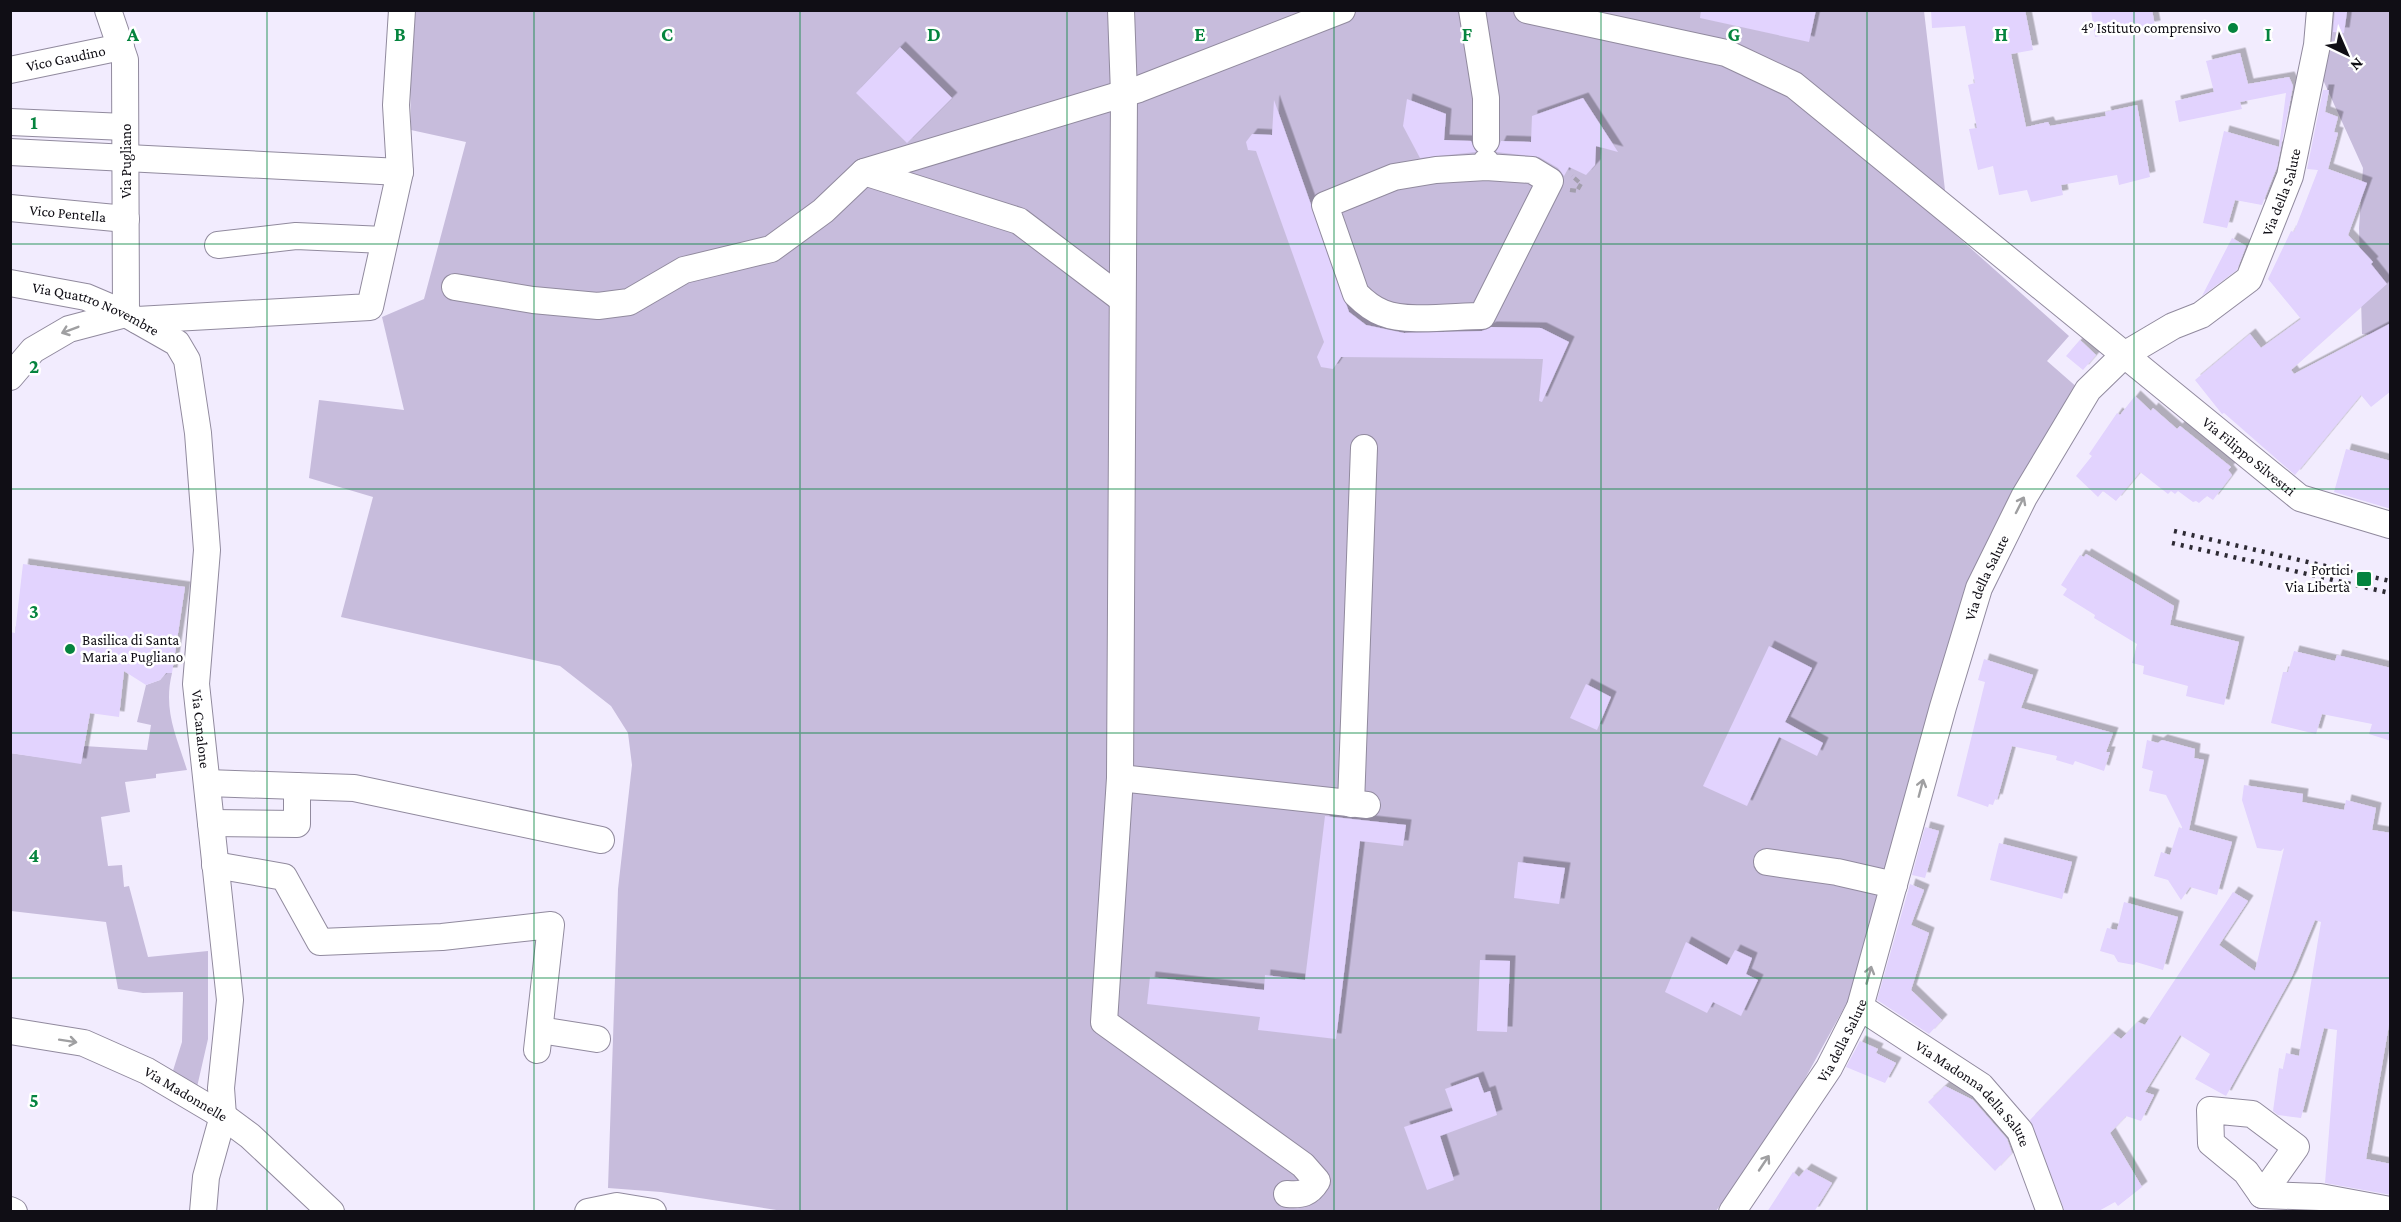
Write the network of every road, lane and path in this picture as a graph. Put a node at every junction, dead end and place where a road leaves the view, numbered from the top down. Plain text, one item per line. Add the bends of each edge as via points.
1 (108, 10) edge
2 (402, 10) edge
3 (1121, 10) edge
4 (1342, 10) edge
5 (1472, 10) edge
6 (1527, 10) edge
7 (2320, 10) edge
8 (121, 47) junction
9 (10, 70) edge
10 (1124, 94) junction
11 (10, 122) edge
12 (125, 127) junction
13 (10, 152) edge
14 (1486, 157) junction
15 (126, 160) junction
16 (400, 172) junction
17 (864, 172) junction
18 (10, 208) edge
19 (126, 219) junction
20 (384, 240) junction
21 (218, 245) dead end
22 (10, 283) edge
23 (455, 287) dead end
24 (1122, 299) junction
25 (132, 317) junction
26 (177, 343) joint
27 (2124, 355) junction
28 (10, 377) edge
29 (1364, 448) dead end
30 (2391, 525) edge
31 (1119, 778) junction
32 (207, 783) junction
33 (297, 786) junction
34 (211, 823) junction
35 (601, 840) dead end
36 (1767, 862) dead end
37 (215, 865) junction
38 (1894, 885) junction
39 (1860, 1007) junction
40 (10, 1031) edge
41 (597, 1039) dead end
42 (223, 1116) junction
43 (1287, 1194) dead end
44 (2262, 1195) dead end
45 (2391, 1210) edge
46 (203, 1212) edge
47 (331, 1212) edge
48 (588, 1212) edge
49 (653, 1212) edge
50 (1732, 1212) edge
51 (2050, 1212) edge

1 - 8 street, Via Pugliano
2 - 16 street via 396,105
3 - 10 street
4 - 10 street
5 - 14 street via 1486,98
6 - 27 street, Via Filippo Silvestri via 1726,53 1794,85
7 - 27 street, Via della Salute via 2317,45 2290,176 2249,279 2201,315 2173,326
8 - 9 street, Vico Gaudino
8 - 12 street, Via Pugliano via 125,60
10 - 17 street
10 - 24 street
11 - 12 street
12 - 15 street, Via Pugliano
13 - 15 street
14 - 14 street via 1394,177 1325,205 1356,294 1367,305 1400,317 1482,316 1550,181 1532,170
15 - 16 street
15 - 19 street, Via Pugliano
16 - 20 street
17 - 23 street via 823,211 771,249 684,270 629,302 598,306
17 - 24 street via 1019,221
18 - 19 street, Vico Pentella
19 - 25 street, Via Pugliano
20 - 21 street via 296,236
20 - 25 street via 370,307
22 - 25 street, Via Quattro Novembre via 86,297
24 - 31 street
25 - 26 street, Via Quattro Novembre
25 -> 28 street via 69,329 33,350
26 - 32 street, Via Canalone via 187,360 195,412 207,550 195,684
27 - 30 street, Via Filippo Silvestri via 2300,498
38 -> 27 street, Via della Salute via 1979,588 2024,497 2088,390
29 - 31 street via 1359,804
31 - 43 street via 1104,1022 1303,1165 1317,1181 1311,1191 1302,1195
32 - 33 street
32 - 34 street, Via Canalone
33 - 34 street via 297,824
33 - 35 street via 354,788
34 - 37 street, Via Canalone
36 - 38 street
37 - 41 street via 284,877 320,942 442,937 551,925 538,1040
37 - 42 street, Via Canalone via 230,1000 221,1088
39 -> 38 street, Via della Salute
50 -> 39 street, Via della Salute via 1829,1068
39 - 51 street, Via Madonna della Salute via 1981,1086 2020,1131
40 -> 42 street, Via Madonnelle via 84,1043 147,1071
42 - 46 street, Via Canalone via 206,1177
42 - 47 street, Via Madonnelle
44 - 45 street via 2320,1197
48 - 49 street via 617,1206

